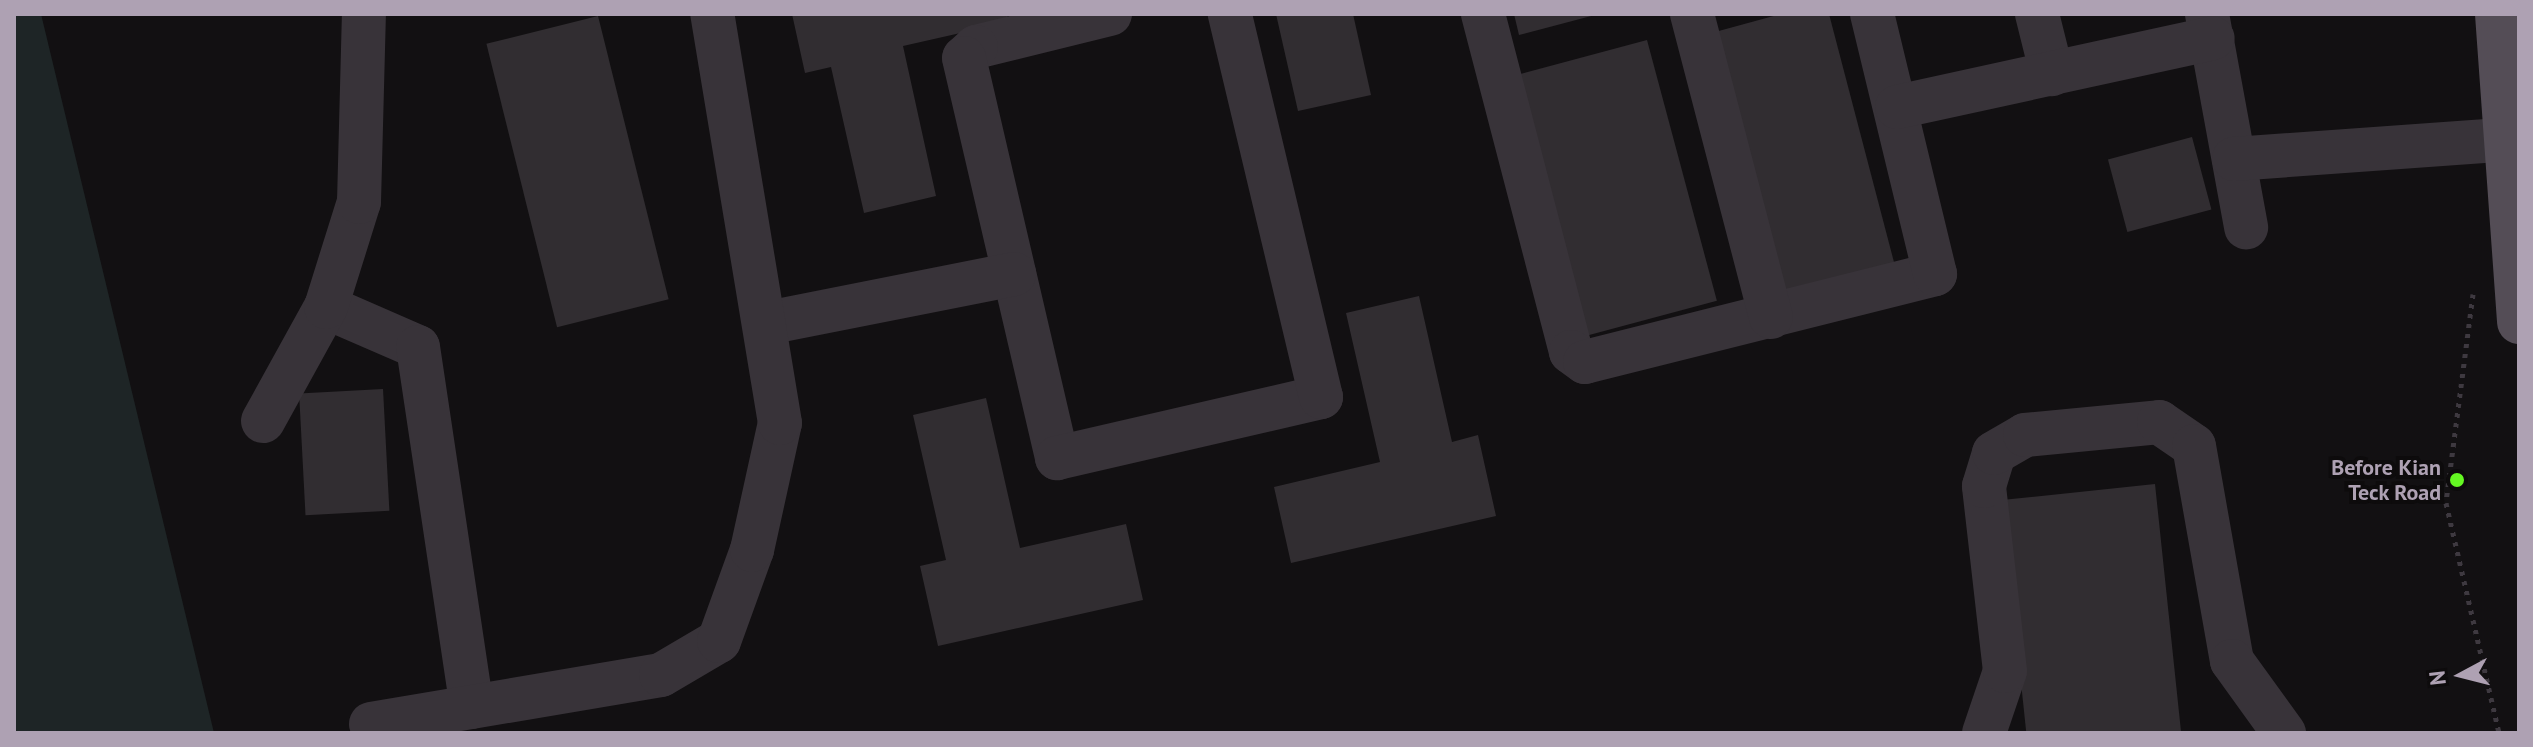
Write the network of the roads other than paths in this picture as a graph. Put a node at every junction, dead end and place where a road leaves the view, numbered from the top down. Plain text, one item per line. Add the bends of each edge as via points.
1 (364, 14) edge
2 (712, 14) edge
3 (1230, 14) edge
4 (1483, 14) edge
5 (1692, 14) edge
6 (1872, 14) edge
7 (2037, 14) edge
8 (2497, 14) edge
9 (1100, 15) edge
10 (2210, 26) edge
11 (2052, 74) junction
12 (1897, 107) junction
13 (2511, 139) junction
14 (2234, 159) junction
15 (2246, 227) dead end
16 (1014, 274) junction
17 (326, 307) junction
18 (1771, 317) junction
19 (2519, 322) edge
20 (767, 323) junction
21 (263, 421) dead end
22 (472, 707) junction
23 (371, 724) dead end
24 (1984, 733) edge
25 (2284, 733) edge

1 - 17 lane via 359,202
2 - 20 lane
3 - 16 lane via 1321,397 1057,458
4 - 18 lane via 1571,352 1594,361
5 - 18 lane
6 - 12 lane
7 - 11 lane
8 - 13 main road
9 - 16 lane via 976,47 964,58
10 - 11 lane
10 - 14 lane
11 - 12 lane
12 - 18 lane via 1935,274
13 - 14 lane
13 - 19 main road
14 - 15 lane
16 - 20 lane
17 - 21 lane
17 - 22 lane via 418,347
20 - 22 lane via 780,423 752,550 719,641 661,675
22 - 23 lane
24 - 25 lane via 2005,671 1984,486 1994,453 2025,435 2159,422 2194,446 2232,661

